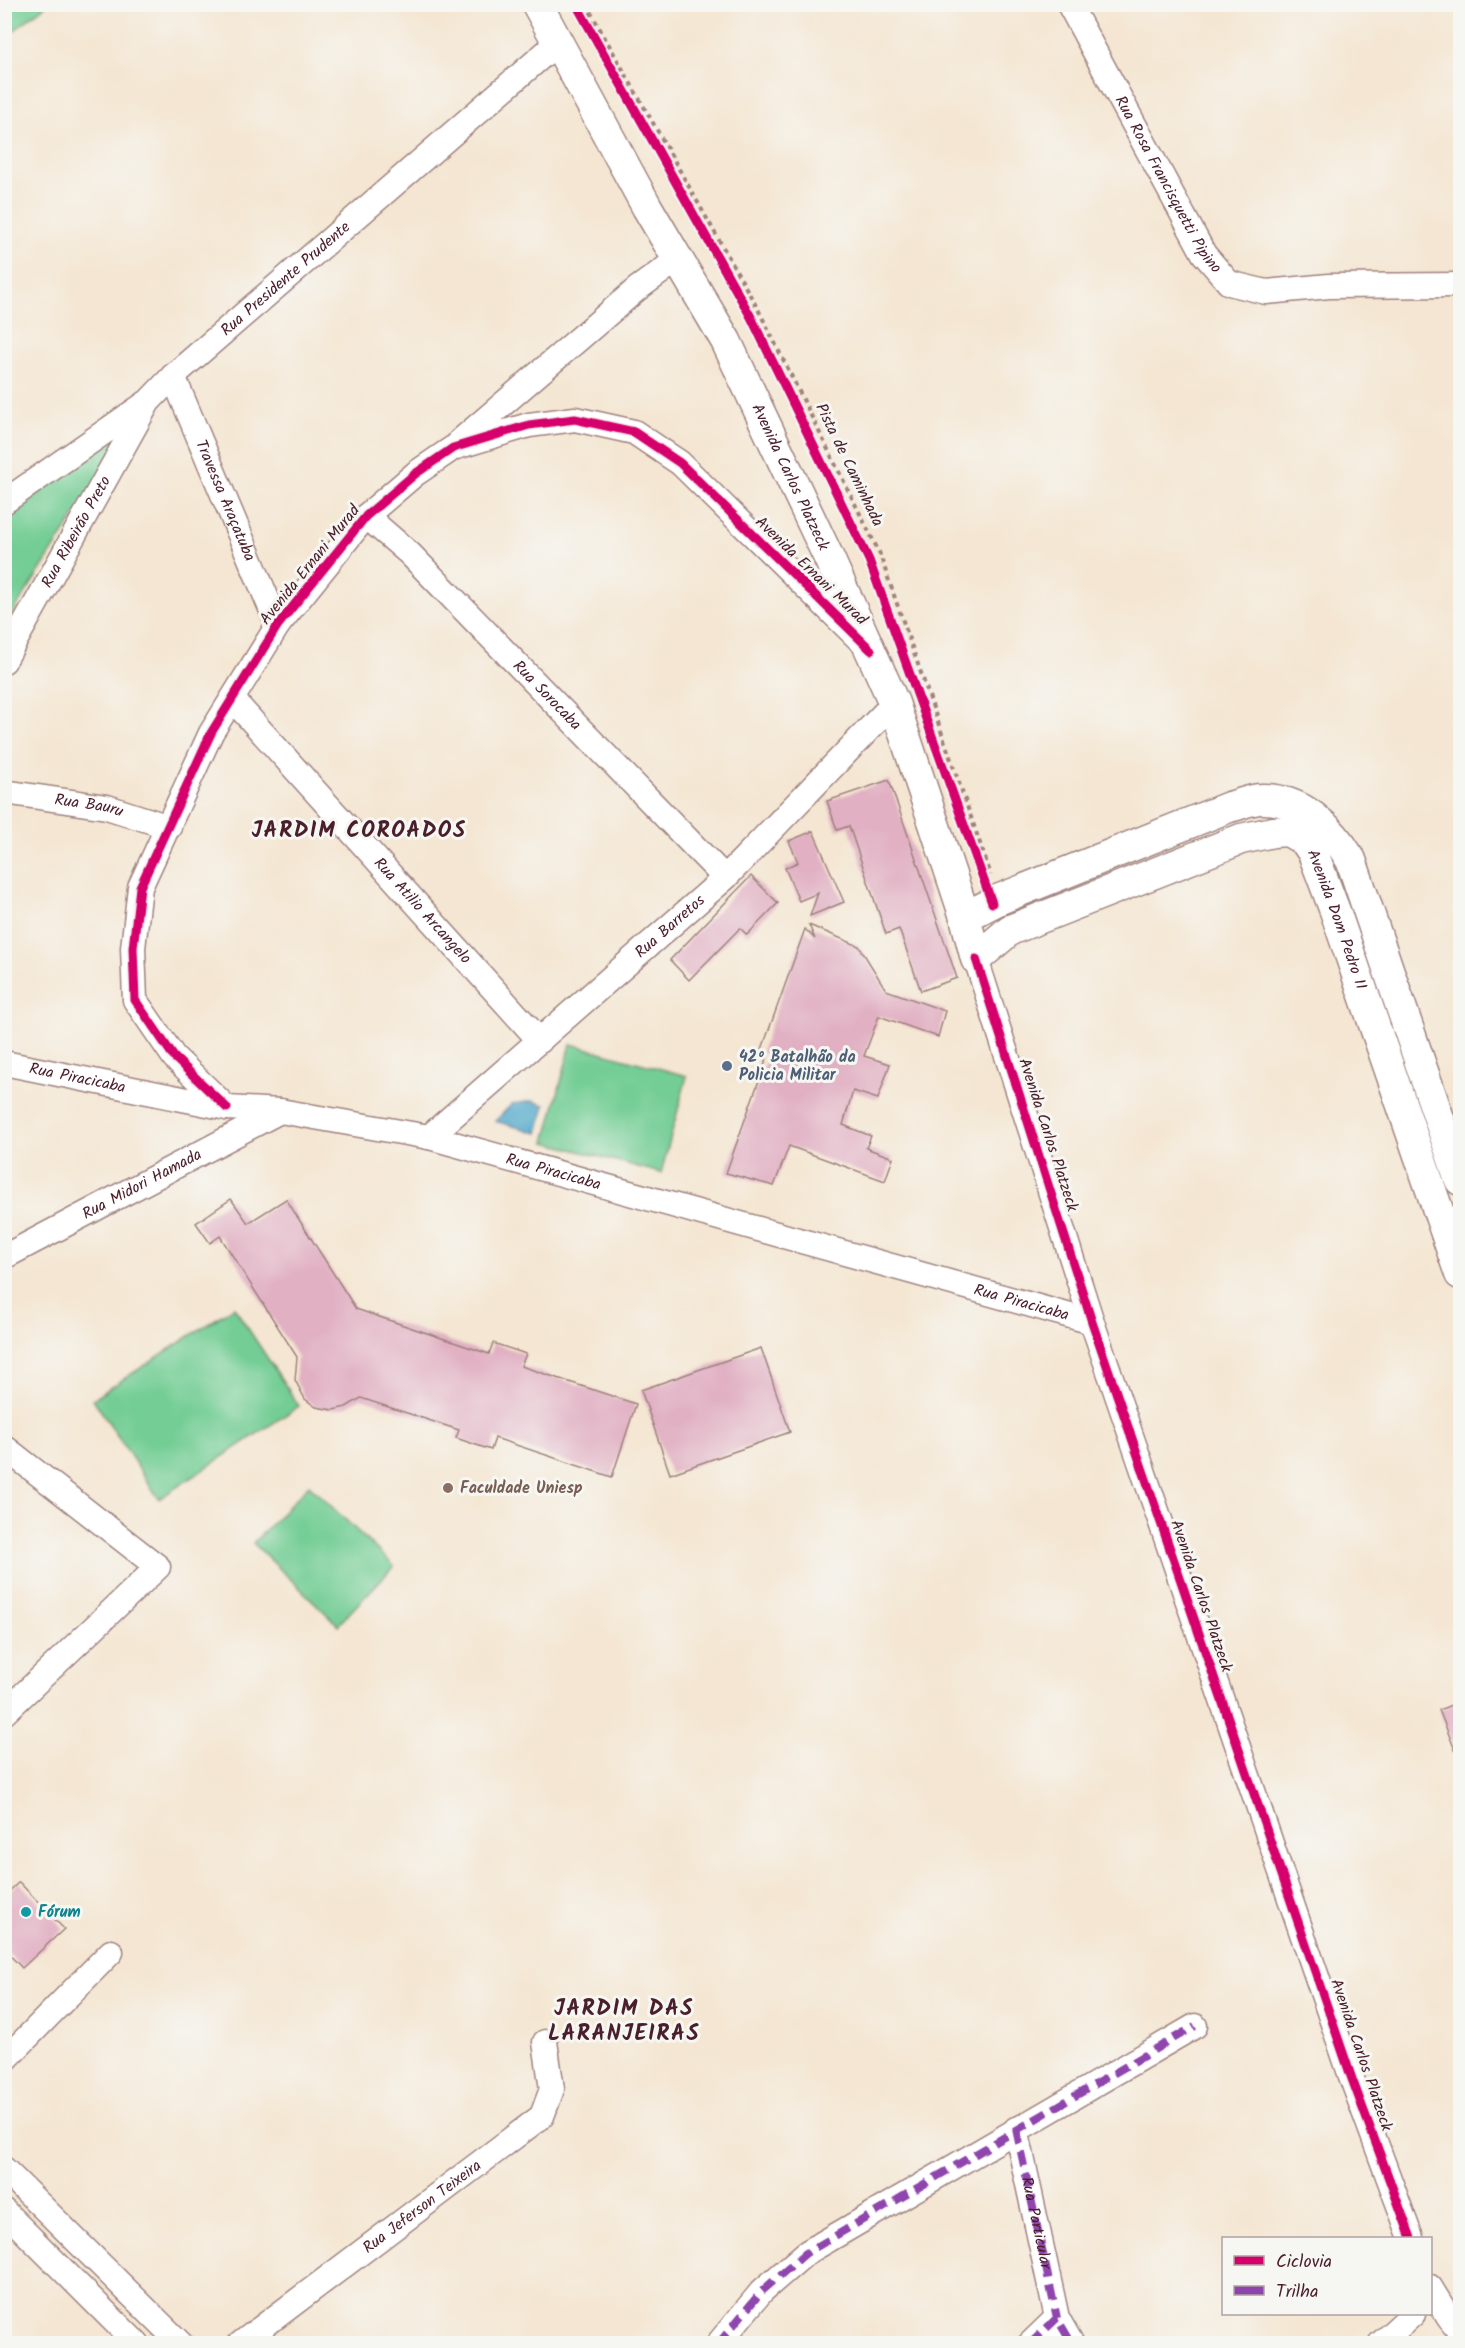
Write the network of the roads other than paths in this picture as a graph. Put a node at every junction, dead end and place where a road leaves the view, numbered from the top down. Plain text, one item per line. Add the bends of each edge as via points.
1 (537, 4) edge
2 (1069, 4) edge
3 (557, 43) junction
4 (677, 260) junction
5 (1461, 285) edge
6 (173, 376) junction
7 (148, 401) junction
8 (453, 448) junction
9 (7, 495) edge
10 (366, 516) junction
11 (278, 625) junction
12 (871, 650) junction
13 (4, 661) edge
14 (234, 701) junction
15 (894, 703) junction
16 (4, 792) edge
17 (169, 827) junction
18 (725, 878) junction
19 (965, 917) junction
20 (976, 959) junction
21 (540, 1041) junction
22 (4, 1063) edge
23 (227, 1108) junction
24 (280, 1111) junction
25 (429, 1137) junction
26 (1461, 1180) edge
27 (4, 1257) edge
28 (1461, 1274) edge
29 (1092, 1322) junction
30 (4, 1447) edge
31 (10, 1698) edge
32 (111, 1952) dead end
33 (1195, 2026) dead end
34 (545, 2042) dead end
35 (4, 2061) edge
36 (1016, 2129) junction
37 (4, 2169) edge
38 (23, 2189) junction
39 (4, 2206) edge
40 (4, 2211) edge
41 (1411, 2237) edge
42 (1432, 2293) edge
43 (1411, 2315) edge
44 (1057, 2318) junction
45 (1461, 2332) edge
46 (137, 2343) edge
47 (181, 2343) edge
48 (240, 2343) edge
49 (718, 2343) edge
50 (1030, 2343) edge
51 (1072, 2343) edge
52 (1380, 2343) edge

1 - 3 main road, Avenida Carlos Platzeck
2 - 5 street, Rua Rosa Francisquetti Pipino via 1204,254 1229,283 1266,292 1329,286
3 - 4 main road, Avenida Carlos Platzeck
3 - 6 street, Rua Presidente Prudente
4 - 8 street, Avenida Ernani Murad via 637,289
4 - 12 main road, Avenida Carlos Platzeck via 726,341
6 - 7 street, Rua Presidente Prudente
6 - 11 street, Travessa Araçatuba
7 - 9 street, Rua Presidente Prudente
7 - 13 street, Rua Ribeirão Preto
8 - 10 street, Avenida Ernani Murad
8 - 12 street, Avenida Ernani Murad via 529,425 575,419 634,432 680,463
10 - 11 street, Avenida Ernani Murad
10 - 18 street, Rua Sorocaba via 410,554
11 - 14 street, Avenida Ernani Murad
12 - 15 main road, Avenida Carlos Platzeck
14 - 17 street, Avenida Ernani Murad via 211,733
14 - 21 street, Rua Atilio Arcangelo
15 - 18 street, Rua Barretos
15 - 19 main road, Avenida Carlos Platzeck
16 - 17 street, Rua Bauru via 107,807
17 - 23 street, Avenida Ernani Murad via 140,887 133,948 135,1000 174,1058
18 - 21 street, Rua Barretos
19 - 20 main road, Avenida Carlos Platzeck
19 - 26 main road, Avenida Dom Pedro II via 1229,807 1260,799 1301,808 1332,833 1351,860
20 - 28 main road, Avenida Dom Pedro II via 1010,930 1241,839 1273,832 1297,835 1313,853 1335,911
20 - 29 street, Avenida Carlos Platzeck
21 - 25 street, Rua Barretos
22 - 23 street, Rua Piracicaba
23 - 24 street, Rua Piracicaba
24 - 25 street, Rua Piracicaba
24 - 27 street, Rua Midori Hamada
25 - 29 street, Rua Piracicaba
29 - 41 street, Avenida Carlos Platzeck via 1352,2079
30 - 31 street via 159,1568
32 - 35 street
33 - 36 street
34 - 48 street, Rua Jeferson Teixeira via 552,2089 542,2116
36 - 44 street, Rua Particular
36 - 49 street via 806,2253 762,2292
37 - 38 street
38 - 39 street
38 - 47 street
40 - 46 street
42 - 45 street
43 - 52 street
44 - 50 street
44 - 51 street, Rua Particular

